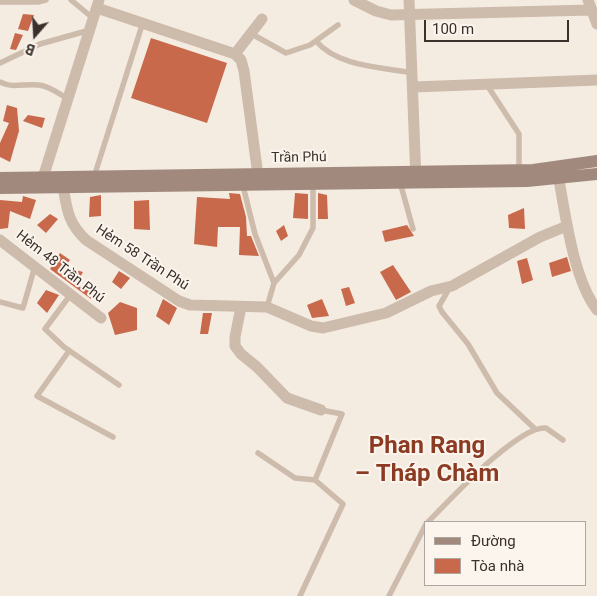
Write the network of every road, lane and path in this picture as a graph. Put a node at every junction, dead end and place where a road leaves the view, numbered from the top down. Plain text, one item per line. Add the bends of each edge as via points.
1 (46, 0) edge
2 (71, 0) edge
3 (354, 0) edge
4 (409, 0) edge
5 (0, 2) edge
6 (589, 5) edge
7 (95, 14) edge
8 (410, 16) junction
9 (262, 19) dead end
10 (143, 22) junction
11 (597, 24) edge
12 (338, 25) dead end
13 (250, 33) junction
14 (316, 41) junction
15 (235, 54) junction
16 (0, 63) edge
17 (413, 73) junction
18 (597, 80) edge
19 (0, 82) edge
20 (486, 84) junction
21 (414, 87) junction
22 (68, 98) junction
23 (597, 161) edge
24 (520, 171) junction
25 (557, 173) junction
26 (597, 174) edge
27 (416, 177) junction
28 (0, 178) edge
29 (258, 179) junction
30 (42, 181) junction
31 (92, 181) junction
32 (313, 182) junction
33 (400, 182) junction
34 (242, 184) junction
35 (63, 186) junction
36 (0, 188) edge
37 (567, 226) junction
38 (413, 228) dead end
39 (0, 240) edge
40 (35, 266) junction
41 (274, 283) junction
42 (452, 286) junction
43 (71, 294) junction
44 (0, 302) edge
45 (240, 307) junction
46 (267, 307) junction
47 (597, 310) edge
48 (101, 318) dead end
49 (69, 351) junction
50 (119, 386) dead end
51 (321, 410) joint
52 (535, 429) junction
53 (113, 437) dead end
54 (563, 440) dead end
55 (258, 453) dead end
56 (315, 480) junction
57 (429, 521) edge
58 (424, 529) edge
59 (300, 596) edge
60 (389, 596) edge

1 - 5 lane
2 - 7 lane
3 - 8 street via 376,11
4 - 8 street
6 - 8 street
6 - 11 street
7 - 10 street
7 - 16 lane
7 - 22 street
8 - 17 street
9 - 13 street
10 - 15 street
10 - 31 lane
12 - 14 lane
13 - 14 lane via 286,53 301,50
13 - 15 street
14 - 17 lane via 324,51 339,58
15 - 29 street via 244,71
17 - 21 street
18 - 20 street
19 - 22 lane via 14,86 42,85
20 - 21 street
20 - 24 lane via 519,134
21 - 27 street
22 - 30 street
23 - 25 main road, Trần Phú
24 - 25 main road, Trần Phú
24 - 27 main road, Trần Phú
25 - 26 main road, Trần Phú
25 - 27 main road, Trần Phú
25 - 37 street
27 - 29 main road, Trần Phú
27 - 33 main road, Trần Phú
28 - 30 main road, Trần Phú
29 - 31 main road, Trần Phú
29 - 32 main road, Trần Phú
29 - 34 main road, Trần Phú
30 - 31 main road, Trần Phú
30 - 35 main road, Trần Phú
30 - 36 main road, Trần Phú
31 - 34 main road, Trần Phú
31 - 35 main road, Trần Phú
32 - 33 main road, Trần Phú
32 - 41 lane via 312,228 299,255
33 - 38 lane
34 - 41 lane via 255,234
35 - 45 street, Hẻm 58 Trần Phú via 75,229 166,295 190,305
37 - 42 street via 540,237
37 - 47 street via 586,290
39 - 40 street, Hẻm 48 Trần Phú
40 - 43 street, Hẻm 48 Trần Phú
40 - 44 lane via 24,308
41 - 46 lane
42 - 46 street via 432,291 386,312 323,328
42 - 52 lane via 439,306 442,312 468,344 497,393
43 - 48 street, Hẻm 48 Trần Phú
43 - 49 lane via 45,329
45 - 46 street, Hẻm 58 Trần Phú
45 - 51 street via 235,346 287,398
49 - 50 lane
49 - 53 lane via 37,396
51 - 56 lane via 342,414
52 - 54 lane via 546,428
52 - 57 lane via 485,465
55 - 56 lane via 296,478
56 - 59 lane via 343,504
58 - 60 lane

